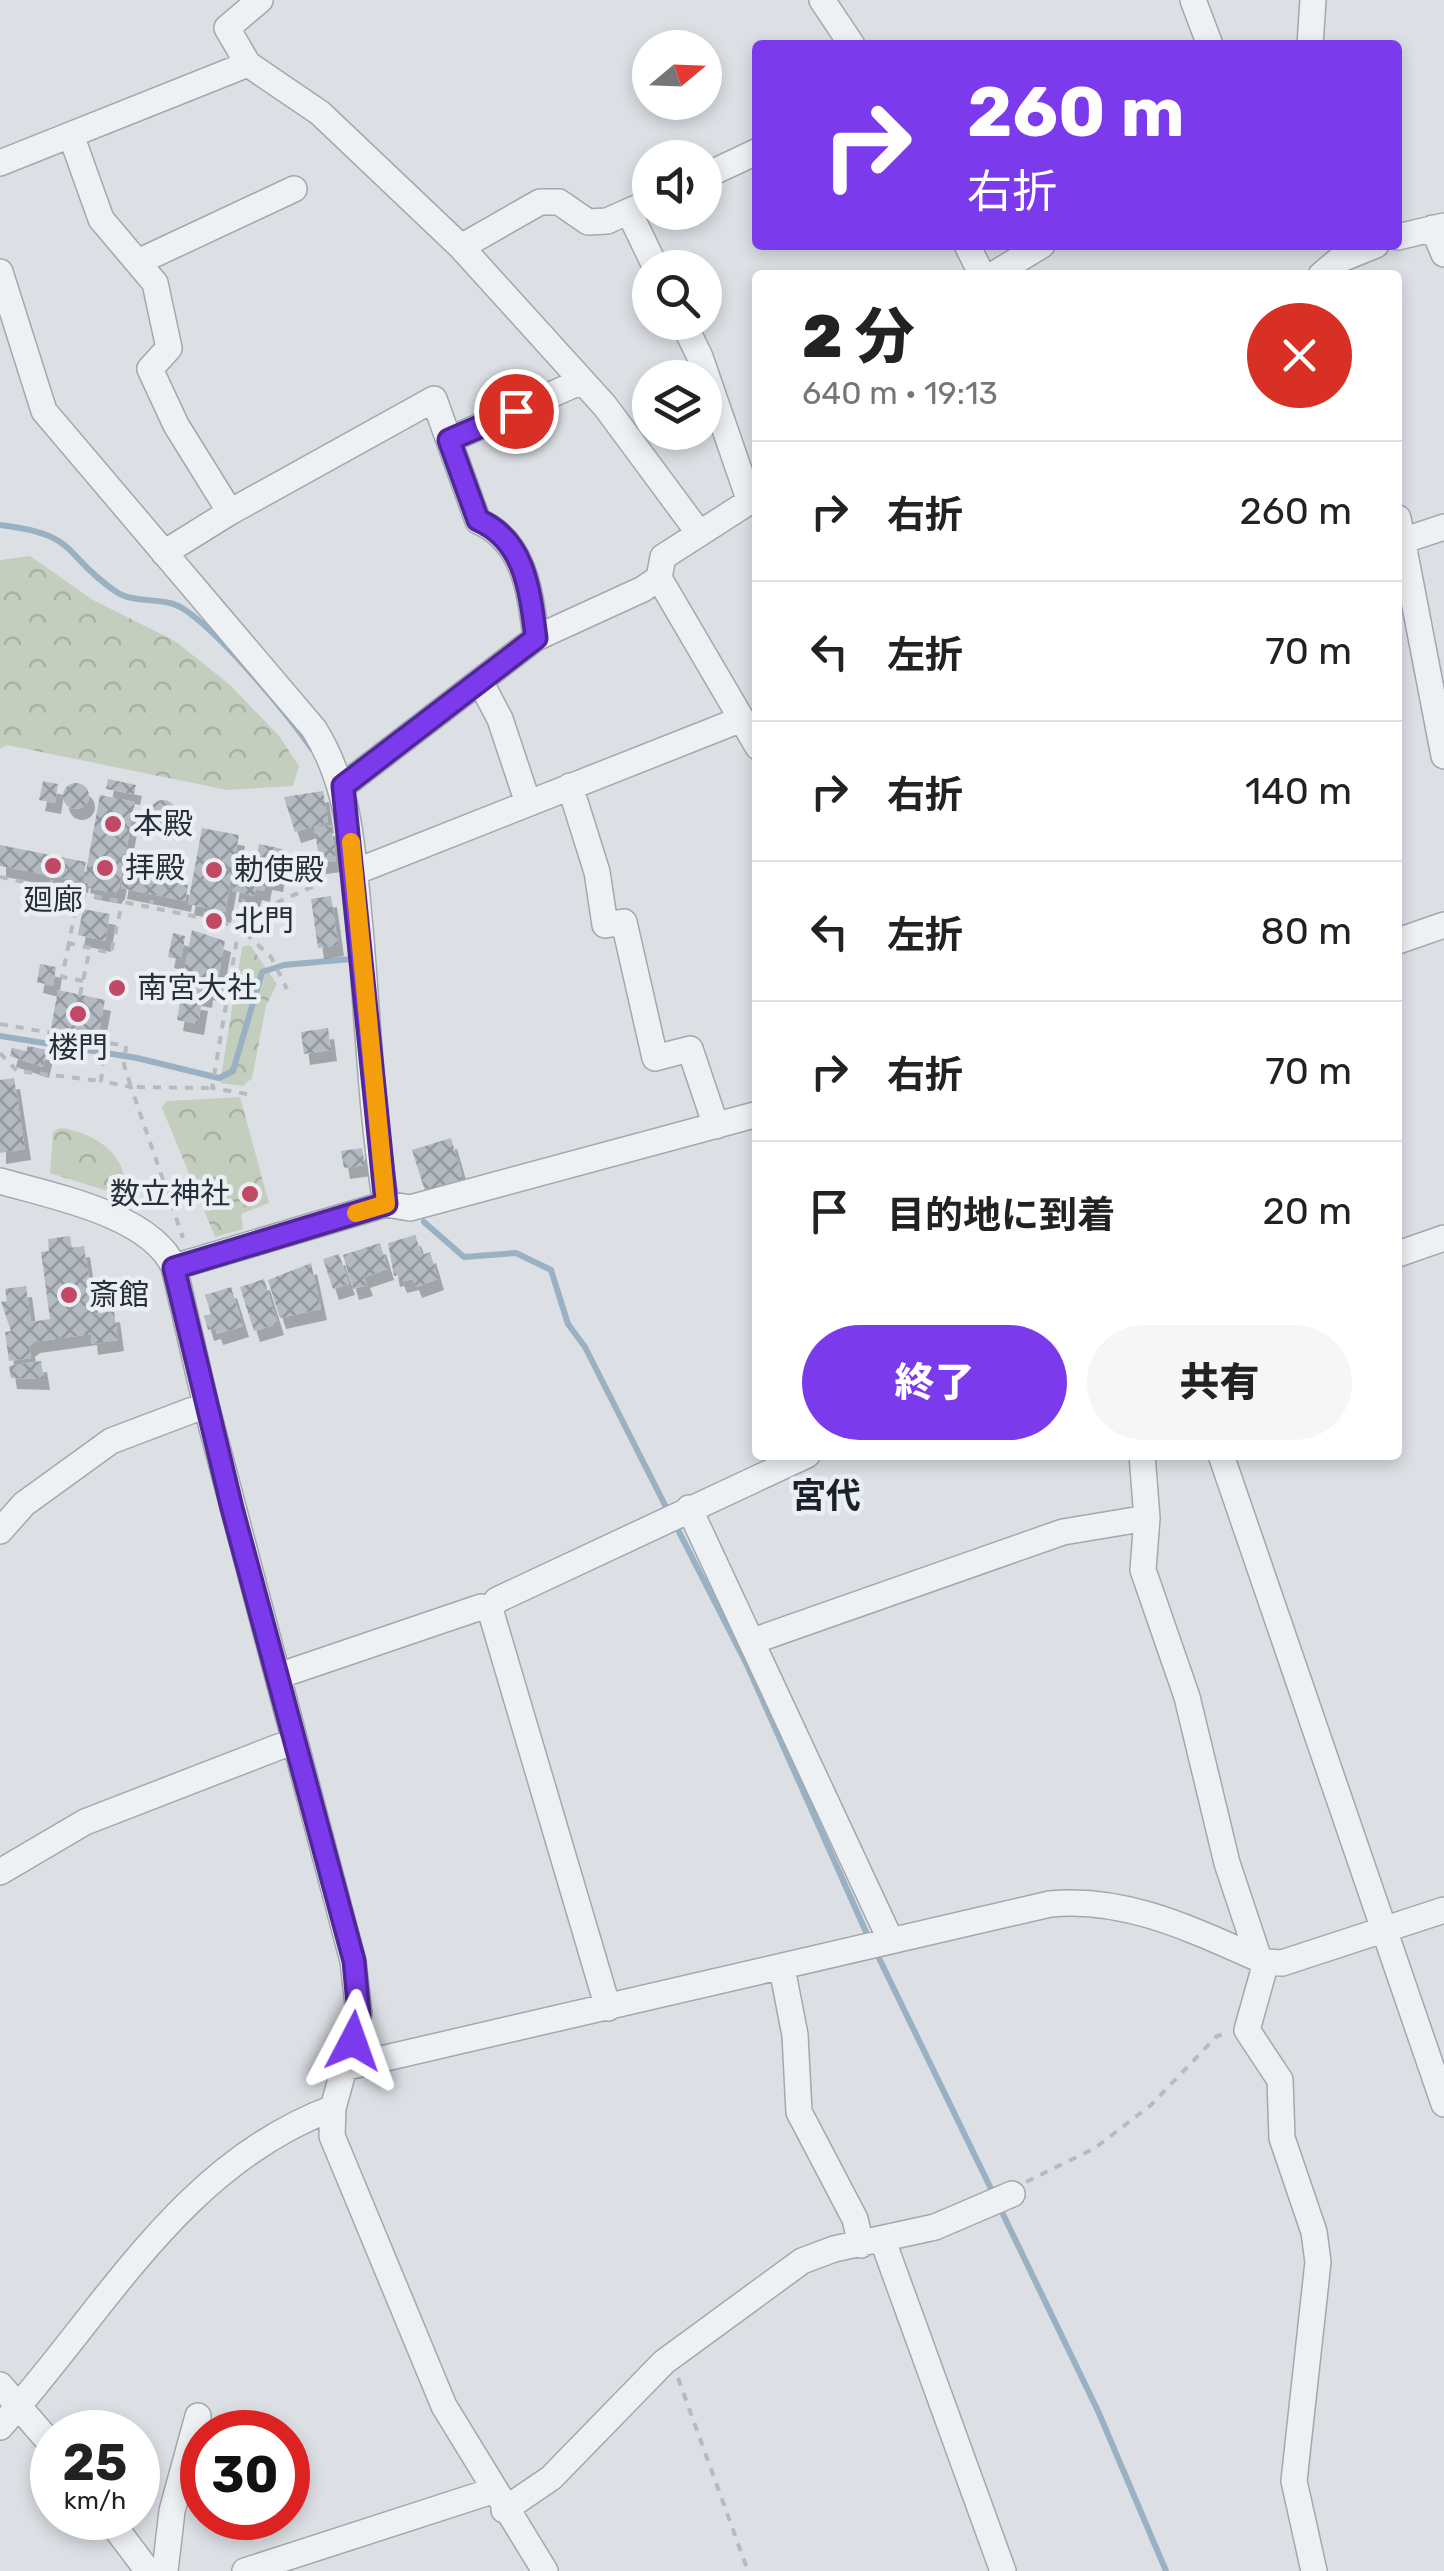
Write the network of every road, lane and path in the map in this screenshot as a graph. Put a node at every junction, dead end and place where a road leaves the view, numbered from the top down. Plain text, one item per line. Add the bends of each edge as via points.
1 (260, 0) edge
2 (822, 0) edge
3 (1193, 0) edge
4 (1312, 0) edge
5 (849, 40) edge
6 (1208, 40) edge
7 (1310, 40) edge
8 (248, 64) junction
9 (71, 134) junction
10 (752, 153) edge
11 (0, 163) edge
12 (722, 168) edge
13 (294, 189) dead end
14 (632, 210) edge
15 (1439, 227) edge
16 (1402, 236) edge
17 (461, 247) junction
18 (1034, 250) edge
19 (1365, 250) edge
20 (1444, 254) edge
21 (138, 262) junction
22 (1328, 266) edge
23 (1001, 270) edge
24 (0, 272) edge
25 (692, 340) edge
26 (582, 381) junction
27 (449, 440) junction
28 (752, 493) edge
29 (752, 499) edge
30 (230, 512) junction
31 (1444, 527) edge
32 (1402, 530) edge
33 (699, 532) junction
34 (1402, 540) edge
35 (164, 554) junction
36 (659, 578) junction
37 (536, 638) junction
38 (480, 681) junction
39 (742, 718) junction
40 (752, 736) edge
41 (1444, 756) edge
42 (343, 786) junction
43 (570, 786) junction
44 (527, 800) junction
45 (345, 874) junction
46 (0, 877) edge
47 (78, 894) junction
48 (244, 898) dead end
49 (122, 903) junction
50 (242, 908) dead end
51 (207, 916) dead end
52 (221, 922) dead end
53 (1444, 925) edge
54 (239, 927) junction
55 (1402, 941) edge
56 (70, 943) junction
57 (90, 948) junction
58 (83, 981) junction
59 (287, 990) dead end
60 (80, 995) dead end
61 (0, 1024) edge
62 (72, 1035) junction
63 (105, 1044) junction
64 (0, 1052) edge
65 (69, 1052) dead end
66 (101, 1082) junction
67 (212, 1086) junction
68 (131, 1087) junction
69 (247, 1094) dead end
70 (752, 1116) edge
71 (716, 1126) junction
72 (0, 1181) edge
73 (386, 1204) junction
74 (1444, 1238) edge
75 (1402, 1253) edge
76 (180, 1257) junction
77 (206, 1405) junction
78 (796, 1460) edge
79 (1142, 1460) edge
80 (1224, 1460) edge
81 (678, 1513) junction
82 (1147, 1518) junction
83 (0, 1532) edge
84 (490, 1609) junction
85 (753, 1640) junction
86 (278, 1676) junction
87 (294, 1741) junction
88 (0, 1872) edge
89 (1444, 1910) edge
90 (1384, 1930) junction
91 (878, 1944) junction
92 (1263, 1960) junction
93 (782, 1968) junction
94 (608, 2008) junction
95 (1247, 2030) junction
96 (347, 2068) junction
97 (1444, 2104) edge
98 (333, 2108) junction
99 (1012, 2194) joint
100 (872, 2243) junction
101 (664, 2362) junction
102 (0, 2385) edge
103 (20, 2405) junction
104 (30, 2417) edge
105 (0, 2427) edge
106 (180, 2482) edge
107 (498, 2500) junction
108 (125, 2540) edge
109 (148, 2571) edge
110 (165, 2571) edge
111 (245, 2571) edge
112 (545, 2571) edge
113 (748, 2571) edge
114 (1003, 2571) edge
115 (1314, 2571) edge

1 - 8 street via 227,28
2 - 5 street
3 - 6 street
4 - 7 street
8 - 9 street
8 - 17 street via 320,113
9 - 11 street
9 - 21 street via 101,219
10 - 12 street
13 - 21 street
14 - 17 street via 588,222 559,202 540,202
15 - 16 street
15 - 20 street
17 - 26 street
18 - 23 street
19 - 22 street
21 - 30 street via 155,282 170,348 150,369
24 - 35 street via 44,411
25 - 28 street
26 - 27 street
26 - 33 street
27 - 30 street via 434,399
27 - 37 street via 478,520 499,530 528,577
29 - 33 street
30 - 35 street
31 - 32 street
33 - 36 street via 663,557
34 - 41 street
35 - 42 street via 314,729
36 - 37 street
36 - 39 street
37 - 38 street
38 - 42 street
38 - 44 street
39 - 40 street
39 - 43 street
42 - 45 street
43 - 44 street
43 - 71 street via 605,925 624,922 654,1058 690,1049
44 - 45 street
45 - 54 path via 249,916
45 - 73 street
46 - 47 path
47 - 49 path
47 - 56 path
48 - 50 path
49 - 51 path
49 - 57 path via 111,952
52 - 54 path
53 - 55 street
54 - 59 path via 271,957
54 - 67 path
56 - 57 path
56 - 58 path via 62,977
57 - 58 path
58 - 60 path
61 - 62 path
62 - 63 path
62 - 65 path
63 - 66 path
63 - 68 path via 127,1050
64 - 66 path via 18,1071
66 - 68 path
67 - 68 path
67 - 69 path
68 - 76 path
70 - 71 street
71 - 73 street via 410,1208
72 - 76 street via 125,1220 170,1258
73 - 76 street
74 - 75 street
76 - 77 street
77 - 83 street via 111,1440 24,1504
77 - 86 street
78 - 81 street
79 - 82 street
80 - 90 street
81 - 84 street
81 - 85 street
82 - 85 street via 1063,1532
82 - 92 street via 1143,1570 1187,1697 1227,1863
84 - 86 street
84 - 94 street
85 - 91 street
86 - 87 street
87 - 88 street via 84,1822
87 - 96 street via 354,1961 359,2014
89 - 90 street
90 - 92 street via 1282,1963
90 - 97 street
91 - 92 street via 1088,1900 1125,1906
91 - 93 street
92 - 95 street
93 - 94 street
93 - 100 street via 795,2035 799,2112
94 - 96 street
95 - 99 path via 1217,2036 1151,2105 1095,2148
95 - 115 street via 1280,2080 1282,2138 1318,2262 1294,2481
96 - 98 street
98 - 103 street via 263,2140 221,2170 166,2224
98 - 107 street via 332,2136 342,2168 444,2406
99 - 100 street
100 - 101 street via 802,2261
100 - 114 street
101 - 107 street via 550,2478
101 - 113 path via 680,2381
102 - 103 street
103 - 104 street
103 - 105 street
106 - 110 street
107 - 111 street
107 - 112 street
108 - 109 street

